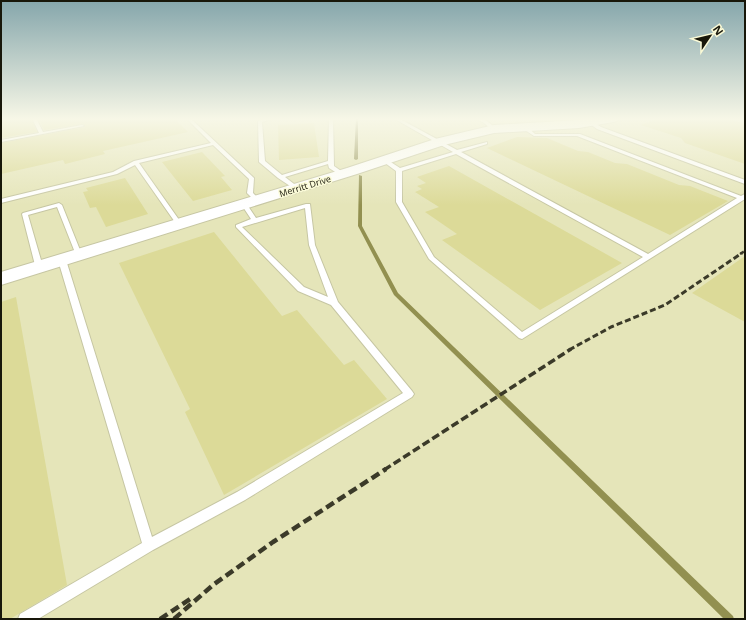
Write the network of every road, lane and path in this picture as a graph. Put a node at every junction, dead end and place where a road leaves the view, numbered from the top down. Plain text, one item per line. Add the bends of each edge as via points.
1 (199, 147) edge
2 (219, 147) edge
3 (261, 147) edge
4 (331, 147) edge
5 (425, 147) edge
6 (449, 147) edge
7 (474, 147) edge
8 (610, 147) edge
9 (650, 147) edge
10 (459, 152) junction
11 (384, 160) junction
12 (136, 162) junction
13 (331, 162) junction
14 (399, 170) junction
15 (342, 174) junction
16 (280, 177) junction
17 (745, 182) edge
18 (296, 188) junction
19 (744, 197) edge
20 (1, 201) edge
21 (251, 202) junction
22 (255, 220) junction
23 (180, 224) junction
24 (79, 255) junction
25 (649, 257) junction
26 (62, 260) junction
27 (39, 267) junction
28 (1, 279) edge
29 (334, 303) junction
30 (149, 546) junction
31 (25, 619) edge

1 - 12 lane
2 - 21 lane via 252,179
3 - 16 lane via 262,162
4 - 13 lane
5 - 11 street, Merritt Drive
6 - 10 lane
7 - 10 lane
8 - 19 lane
9 - 17 lane
10 - 14 lane
10 - 25 lane
11 - 14 lane
11 - 15 street, Merritt Drive
12 - 20 lane via 115,173
12 - 23 lane
13 - 15 lane via 331,168
13 - 16 lane
14 - 25 lane via 399,202 431,258 522,336
15 - 18 street, Merritt Drive
16 - 18 lane
18 - 21 street, Merritt Drive
19 - 25 lane
21 - 22 lane
21 - 23 street, Merritt Drive
22 - 29 lane via 238,226 301,289
22 - 29 lane via 308,205 312,245
23 - 24 street, Merritt Drive
24 - 26 street, Merritt Drive
24 - 27 lane via 59,205 25,214
26 - 27 street, Merritt Drive
26 - 30 lane
27 - 28 street, Merritt Drive
29 - 30 lane via 409,394 241,496
30 - 31 lane

